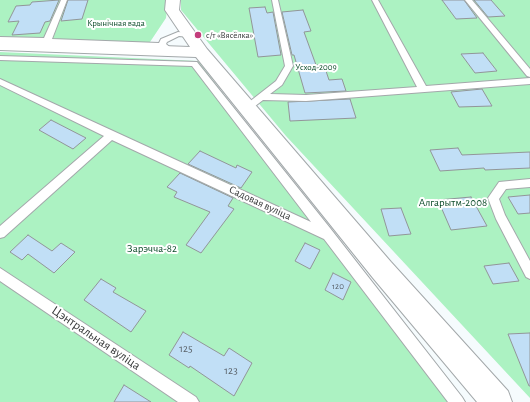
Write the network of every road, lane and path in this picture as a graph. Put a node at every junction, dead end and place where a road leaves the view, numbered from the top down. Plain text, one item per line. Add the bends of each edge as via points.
1 (64, 0) edge
2 (173, 0) edge
3 (275, 0) edge
4 (375, 0) edge
5 (468, 0) edge
6 (0, 39) edge
7 (47, 41) junction
8 (195, 44) junction
9 (0, 45) edge
10 (162, 45) junction
11 (178, 51) junction
12 (0, 58) edge
13 (530, 74) edge
14 (530, 81) edge
15 (0, 82) edge
16 (423, 89) junction
17 (254, 102) junction
18 (111, 135) junction
19 (530, 182) edge
20 (0, 234) edge
21 (328, 235) junction
22 (530, 273) edge
23 (0, 274) edge
24 (191, 402) edge
25 (457, 402) edge
26 (497, 402) edge

1 - 7 lane
2 - 8 street via 172,10
3 - 17 lane via 289,66 279,83
4 - 16 lane
5 - 13 lane
6 - 7 lane
7 - 10 lane
8 - 10 lane via 178,34 164,41
8 - 11 street
8 - 17 street
9 - 11 street
10 - 11 lane
12 - 21 lane via 194,64
14 - 16 lane
15 - 18 lane, Садовая вуліца
16 - 17 lane
17 - 26 street via 382,270
18 - 20 lane
18 - 21 lane, Садовая вуліца
19 - 22 lane via 503,185 493,198
21 - 25 lane, Садовая вуліца
23 - 24 lane, Цэнтральная вуліца

